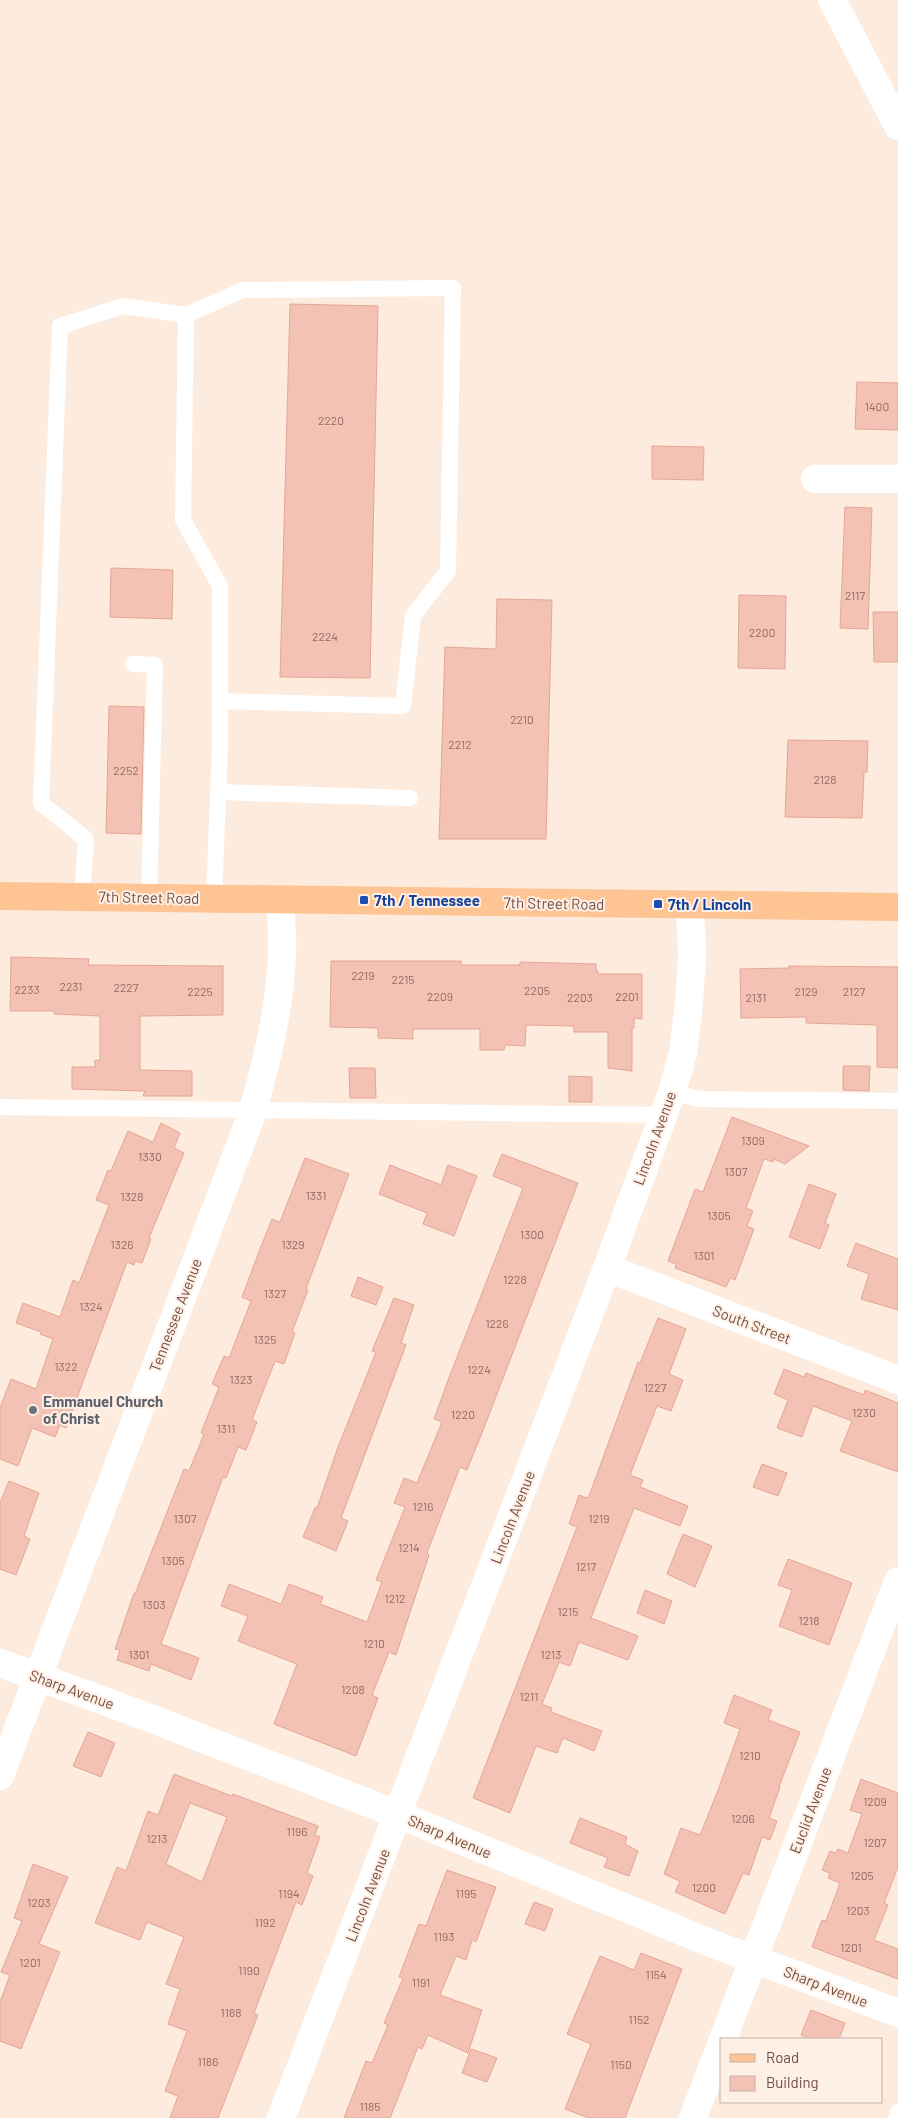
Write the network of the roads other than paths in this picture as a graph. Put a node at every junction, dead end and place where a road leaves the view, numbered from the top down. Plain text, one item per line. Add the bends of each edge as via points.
1 (832, 0) edge
2 (898, 126) edge
3 (186, 315) junction
4 (815, 479) dead end
5 (898, 479) edge
6 (133, 664) dead end
7 (220, 701) junction
8 (218, 792) junction
9 (410, 798) dead end
10 (0, 896) edge
11 (82, 897) junction
12 (149, 897) junction
13 (214, 898) junction
14 (280, 900) junction
15 (690, 904) junction
16 (898, 907) edge
17 (898, 1101) edge
18 (667, 1103) junction
19 (0, 1107) edge
20 (253, 1109) junction
21 (607, 1268) junction
22 (898, 1380) edge
23 (898, 1581) edge
24 (0, 1663) edge
25 (38, 1677) junction
26 (0, 1776) edge
27 (397, 1814) junction
28 (753, 1958) junction
29 (898, 2014) edge
30 (723, 2038) edge
31 (720, 2045) edge
32 (898, 2112) edge
33 (281, 2118) edge
34 (693, 2118) edge
35 (896, 2118) edge

1 - 2 street
3 - 7 lane via 184,520 220,586
3 - 7 lane via 243,290 453,288 448,571 413,616 403,706
3 - 11 lane via 123,306 60,326 41,803 86,839
4 - 5 street
6 - 12 lane via 156,665
7 - 8 lane
8 - 9 lane
8 - 13 lane
10 - 11 main road, 7th Street Road
11 - 12 main road, 7th Street Road
12 - 13 main road, 7th Street Road
13 - 14 main road, 7th Street Road
14 - 15 main road, 7th Street Road
14 - 20 street, Tennessee Avenue via 282,956 276,1015 268,1061
15 - 16 main road, 7th Street Road
15 - 18 street, Lincoln Avenue via 690,1004 682,1053
17 - 18 lane via 699,1099
18 - 20 lane
18 - 21 street, Lincoln Avenue
19 - 20 lane
20 - 25 street, Tennessee Avenue
21 - 22 street, South Street
21 - 27 street, Lincoln Avenue
23 - 28 street, Euclid Avenue
24 - 25 street, Sharp Avenue
25 - 26 street, Tennessee Avenue
25 - 27 street, Sharp Avenue
27 - 28 street, Sharp Avenue
27 - 33 street, Lincoln Avenue
28 - 29 street, Sharp Avenue
28 - 30 street, Euclid Avenue
31 - 34 street, Euclid Avenue
32 - 35 lane

